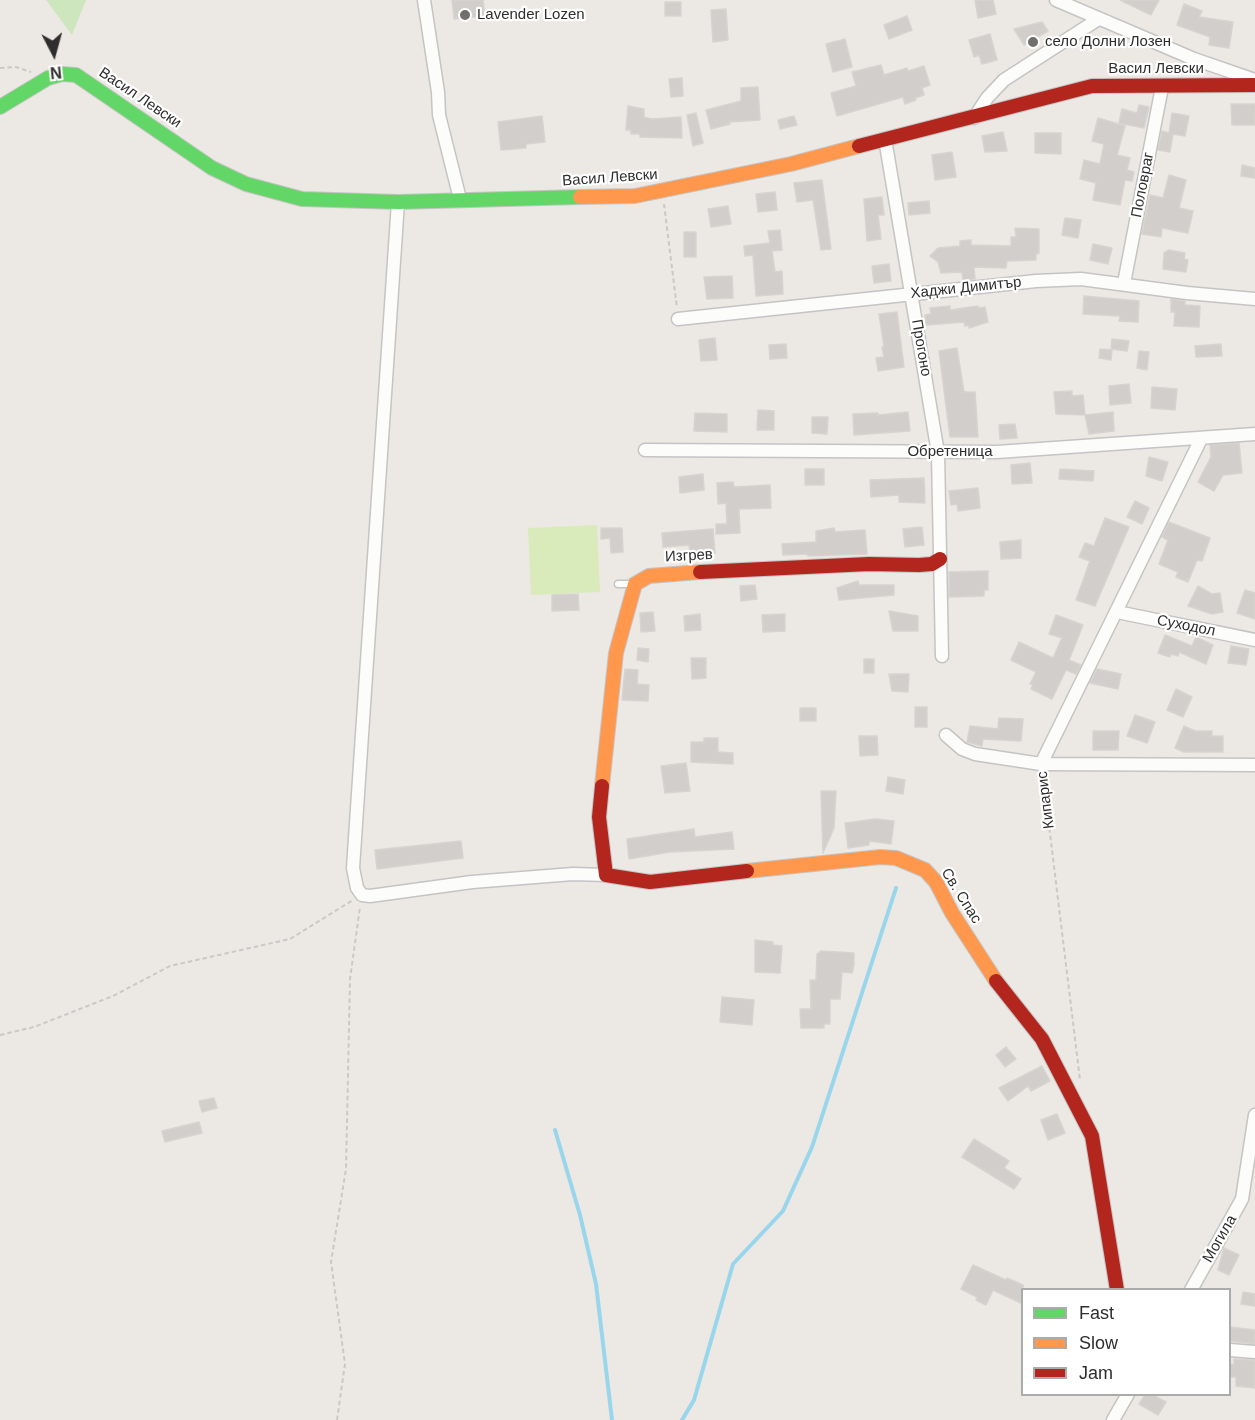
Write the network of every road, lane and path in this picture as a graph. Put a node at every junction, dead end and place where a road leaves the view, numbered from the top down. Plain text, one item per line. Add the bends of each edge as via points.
1 (424, 0) edge
2 (1056, 0) edge
3 (1097, 20) junction
4 (0, 68) edge
5 (48, 78) junction
6 (1255, 80) edge
7 (1255, 85) edge
8 (1162, 87) junction
9 (0, 107) edge
10 (974, 118) junction
11 (885, 139) junction
12 (662, 192) junction
13 (460, 198) junction
14 (398, 202) junction
15 (1124, 283) junction
16 (911, 294) junction
17 (1255, 299) edge
18 (678, 320) joint
19 (1255, 434) edge
20 (1201, 439) junction
21 (645, 450) dead end
22 (938, 453) junction
23 (940, 559) junction
24 (635, 584) junction
25 (618, 585) dead end
26 (1117, 612) junction
27 (1255, 640) edge
28 (942, 656) dead end
29 (946, 735) dead end
30 (1041, 764) junction
31 (1255, 765) edge
32 (606, 875) junction
33 (362, 895) junction
34 (0, 1035) edge
35 (1081, 1089) dead end
36 (1255, 1115) edge
37 (1249, 1200) edge
38 (1117, 1288) edge
39 (1192, 1288) edge
40 (1231, 1350) edge
41 (1255, 1352) edge
42 (1127, 1396) edge
43 (337, 1420) edge
44 (1113, 1420) edge

1 - 13 street via 439,115
2 - 3 street
3 - 6 street
3 - 10 street via 1004,80
4 - 5 path via 16,67
5 - 9 street, Васил Левски
5 - 14 street, Васил Левски via 76,75 212,168 246,184 302,199
7 - 8 street, Васил Левски
8 - 10 street, Васил Левски via 1092,86
8 - 15 street, Половраг
10 - 11 street, Васил Левски
11 - 12 street, Васил Левски
11 - 16 street, Прогоно
12 - 13 street, Васил Левски via 600,198
12 - 18 path
13 - 14 street, Васил Левски
14 - 33 street via 353,868
15 - 16 street, Хаджи Димитър via 1036,280
15 - 17 street, Хаджи Димитър
16 - 18 street, Хаджи Димитър
16 - 22 street, Прогоно
19 - 20 street, Обретеница
20 - 22 street, Обретеница
20 - 26 street, Кипарис
21 - 22 street, Обретеница
22 - 23 street, Прогоно
23 - 24 street, Изгрев via 926,564 665,574 649,576
23 - 28 street, Прогоно
24 - 25 lane
24 - 32 street via 616,653 603,776 599,818
26 - 27 street, Суходол
26 - 30 street, Кипарис
29 - 30 street via 962,750 975,754
30 - 31 street
30 - 35 path, Кипарис
32 - 33 street via 483,881
32 - 38 street, Св. Спас via 650,882 880,857 896,858 925,870 993,977 1042,1039 1092,1136
33 - 34 path via 290,939 170,966 113,996 34,1027
33 - 43 path via 350,979 346,1169 331,1262 345,1365
36 - 37 street, Могила
37 - 39 street, Могила
40 - 41 street
42 - 44 street

